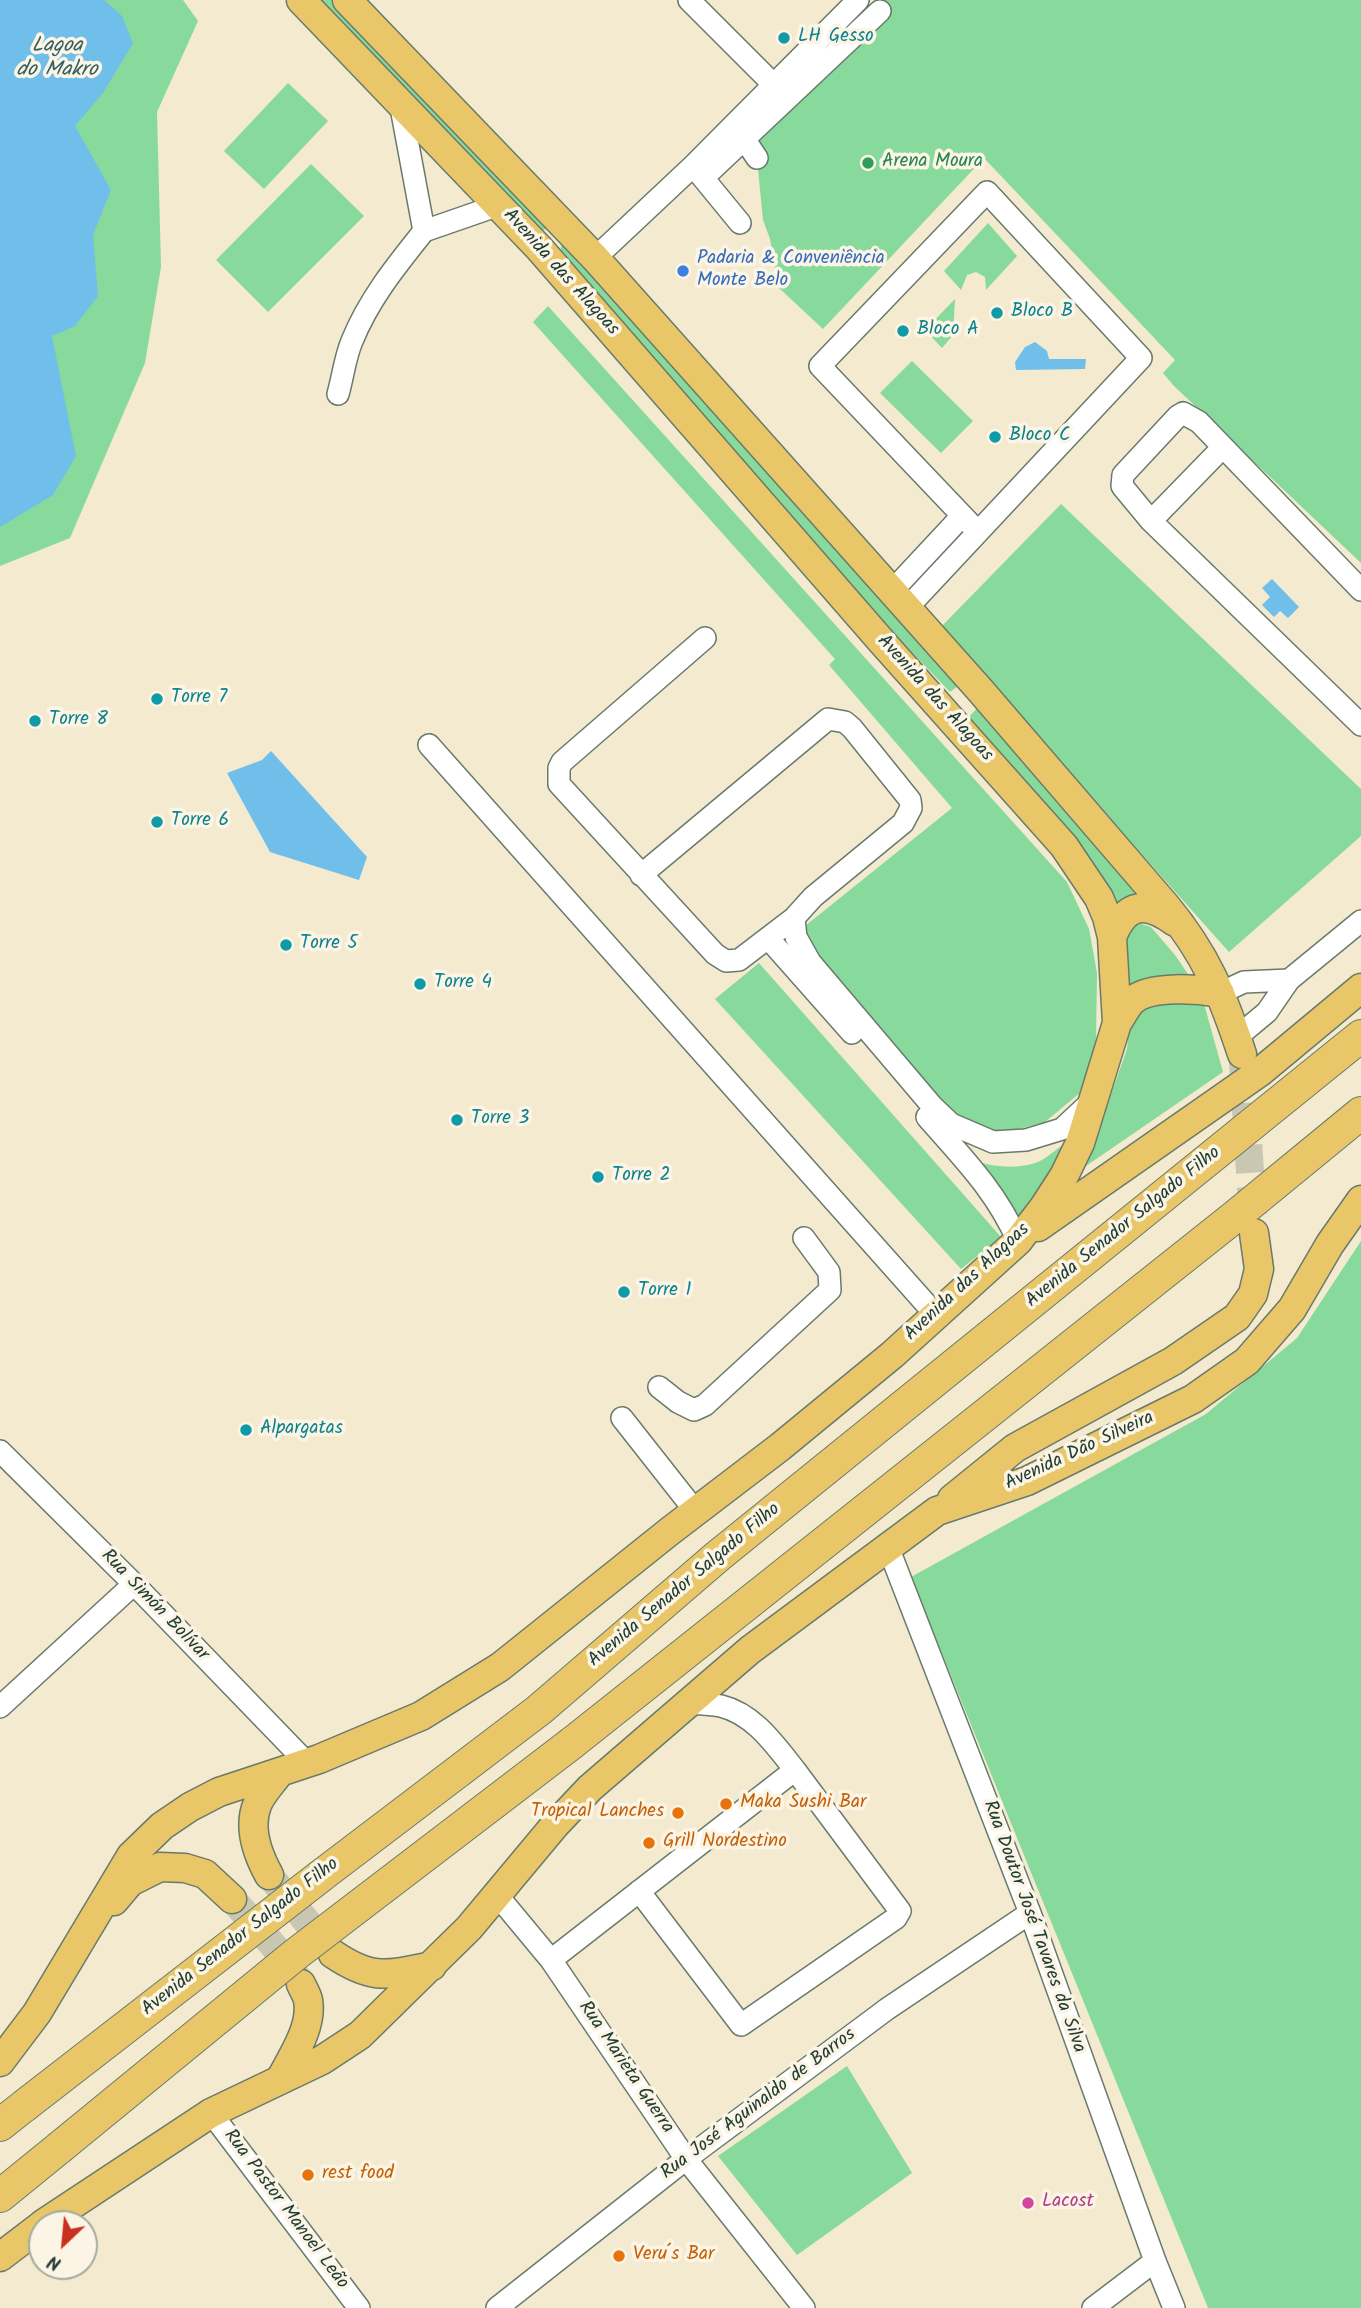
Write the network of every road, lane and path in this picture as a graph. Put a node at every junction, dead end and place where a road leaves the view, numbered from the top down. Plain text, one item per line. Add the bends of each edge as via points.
1 (300, 0) edge
2 (346, 0) edge
3 (689, 0) edge
4 (858, 0) edge
5 (880, 11) dead end
6 (774, 85) junction
7 (400, 102) junction
8 (745, 139) junction
9 (757, 158) dead end
10 (699, 172) junction
11 (499, 205) junction
12 (740, 223) dead end
13 (564, 226) junction
14 (424, 231) junction
15 (540, 247) junction
16 (595, 258) junction
17 (338, 394) dead end
18 (1222, 448) junction
19 (962, 516) junction
20 (1151, 521) junction
21 (977, 531) junction
22 (1361, 590) edge
23 (899, 600) junction
24 (705, 638) dead end
25 (883, 643) junction
26 (980, 690) junction
27 (1361, 725) edge
28 (429, 745) dead end
29 (641, 876) junction
30 (794, 918) junction
31 (1361, 921) edge
32 (1186, 930) junction
33 (1112, 937) junction
34 (768, 938) junction
35 (1289, 980) junction
36 (1361, 988) edge
37 (1220, 993) junction
38 (1117, 1023) junction
39 (1361, 1036) edge
40 (1239, 1046) joint
41 (1096, 1097) junction
42 (1361, 1113) edge
43 (1361, 1200) edge
44 (1254, 1233) tunnel mouth
45 (804, 1238) dead end
46 (1018, 1241) junction
47 (935, 1314) junction
48 (659, 1387) dead end
49 (622, 1418) dead end
50 (0, 1451) edge
51 (937, 1511) junction
52 (696, 1512) junction
53 (888, 1547) junction
54 (134, 1584) junction
55 (688, 1703) junction
56 (0, 1707) edge
57 (307, 1763) junction
58 (795, 1770) junction
59 (279, 1773) junction
60 (269, 1875) tunnel mouth
61 (639, 1891) junction
62 (497, 1895) junction
63 (232, 1899) tunnel mouth
64 (1030, 1913) junction
65 (84, 1938) junction
66 (333, 1954) tunnel mouth
67 (551, 1959) junction
68 (432, 1966) junction
69 (302, 1984) tunnel mouth
70 (0, 2062) edge
71 (280, 2080) junction
72 (211, 2113) junction
73 (12, 2116) edge
74 (685, 2159) junction
75 (0, 2196) edge
76 (63, 2210) edge
77 (28, 2235) edge
78 (0, 2257) edge
79 (1155, 2262) junction
80 (359, 2308) edge
81 (497, 2308) edge
82 (804, 2308) edge
83 (1093, 2308) edge
84 (1174, 2308) edge

1 - 7 main road, Avenida das Alagoas
2 - 13 main road, Avenida das Alagoas
3 - 6 street
4 - 6 street
5 - 8 street
6 - 10 street
7 - 11 main road, Avenida das Alagoas
7 - 14 street
8 - 9 street
8 - 10 street
10 - 12 street
10 - 16 street
11 - 14 street
11 - 15 main road, Avenida das Alagoas
13 - 15 main road
13 - 16 main road, Avenida das Alagoas
14 - 17 street via 368,307 350,344
15 - 25 main road, Avenida das Alagoas
16 - 23 main road, Avenida das Alagoas
18 - 20 street
18 - 20 street via 1199,422 1183,413 1178,416 1122,480 1129,496
18 - 22 street
19 - 21 street
19 - 21 street via 820,366 987,192 1141,358
19 - 23 street
20 - 27 street
21 - 23 street
23 - 26 main road, Avenida das Alagoas
24 - 29 street via 559,768 559,784
25 - 26 main road via 943,694 967,698
25 - 33 main road, Avenida das Alagoas via 1064,846 1099,898
26 - 32 main road, Avenida das Alagoas
28 - 47 street
29 - 30 street via 828,719 845,722 910,800 911,808 903,823
29 - 34 street via 726,961 739,960
30 - 34 street
30 - 41 street via 796,937 810,962 951,1124 993,1142 1026,1140 1062,1129
31 - 35 street
32 - 33 main road via 1167,916 1142,907 1126,913
32 - 37 main road, Avenida das Alagoas
33 - 38 main road, Avenida das Alagoas
34 - 46 street via 987,1185
35 - 37 street via 1244,982
35 - 40 street
36 - 46 main road via 1260,1072
37 - 38 main road via 1191,988 1160,991 1134,1000
37 - 40 main road, Avenida das Alagoas
38 - 41 main road, Avenida das Alagoas
39 - 73 highway, Avenida Senador Salgado Filho, bridge via 718,1556 539,1710
41 - 46 main road, Avenida das Alagoas via 1064,1175
42 - 75 highway, bridge via 572,1743 296,1954
43 - 51 main road, Avenida Dão Silveira via 1292,1308 1247,1361 1193,1399 1039,1475
44 - 51 main road via 1259,1269 1253,1294 1237,1317 1173,1361 1015,1448
45 - 48 street via 830,1272 830,1290 705,1405 694,1410
46 - 47 main road, Avenida das Alagoas
47 - 52 main road, Avenida das Alagoas via 780,1447
49 - 52 street
50 - 54 street, Rua Simón Bolívar
51 - 53 main road, Avenida Dão Silveira
52 - 57 main road via 500,1667 421,1716
53 - 55 main road, Avenida Dão Silveira via 750,1650
53 - 64 street, Rua Doutor José Tavares da Silva
54 - 56 street
54 - 57 street, Rua Simón Bolívar
55 - 58 street via 720,1706 750,1719
55 - 62 main road via 590,1788
57 - 59 main road
58 - 61 street
58 - 61 street via 899,1908 896,1919 741,2025
59 - 60 main road via 257,1806 254,1827 257,1853
59 - 65 main road via 219,1792 162,1826 131,1856
61 - 67 street
62 - 67 street, Rua Marieta Guerra
62 - 68 main road
63 - 65 main road via 205,1874 160,1867 130,1882
64 - 74 street, Rua José Aguinaldo de Barros via 887,2009
64 - 79 street, Rua Doutor José Tavares da Silva
65 - 70 main road
66 - 68 main road via 373,1974
67 - 74 street, Rua Marieta Guerra
68 - 71 main road via 360,2035
69 - 71 main road via 308,2015 300,2044
71 - 72 main road
72 - 76 main road
72 - 80 street, Rua Pastor Manoel Leão
74 - 81 street, Rua José Aguinaldo de Barros
74 - 82 street, Rua Marieta Guerra
77 - 78 main road
79 - 83 street
79 - 84 street, Rua Doutor José Tavares da Silva

